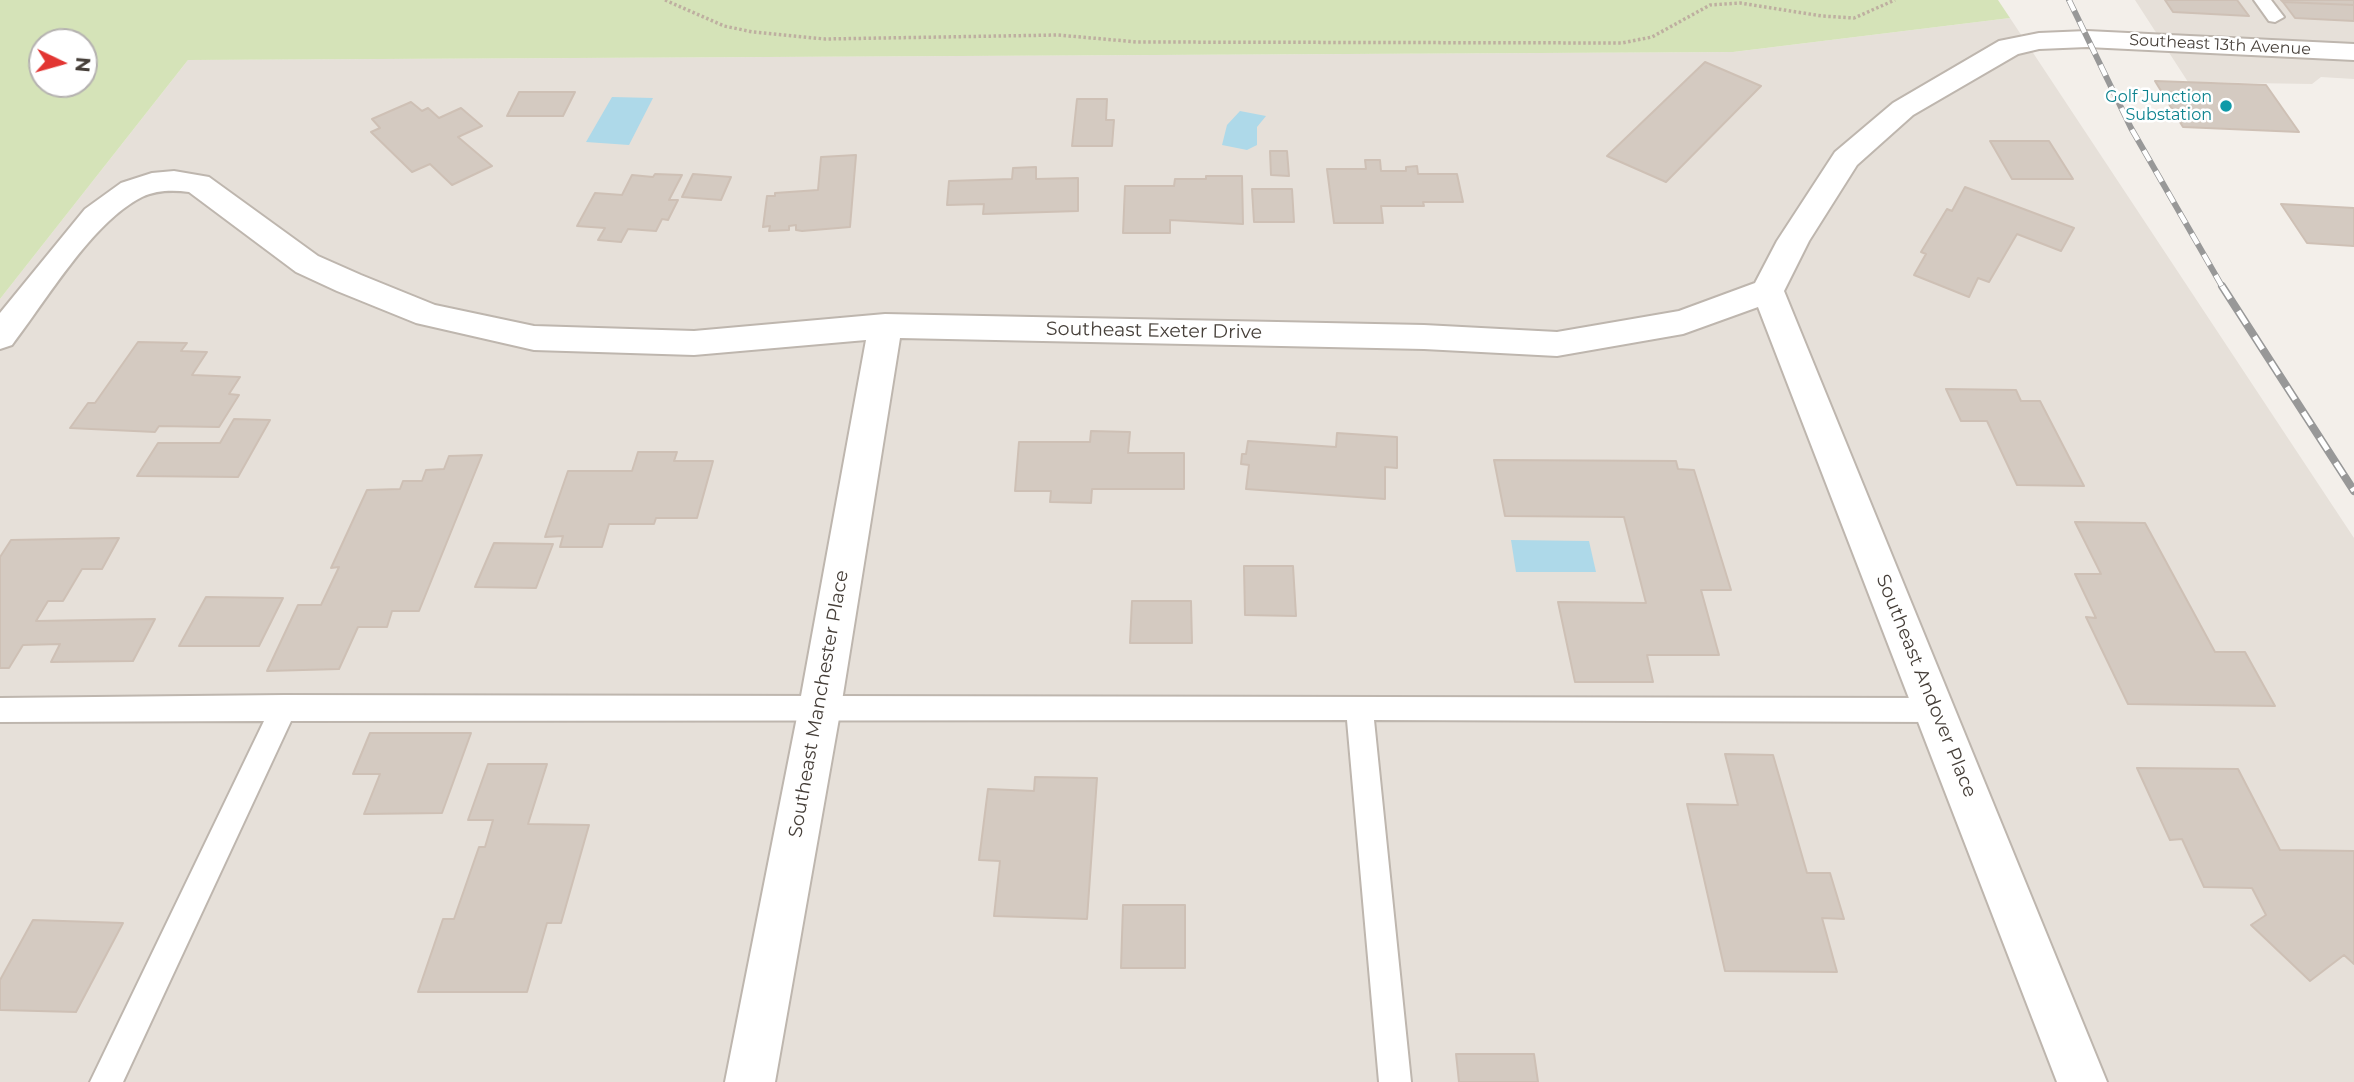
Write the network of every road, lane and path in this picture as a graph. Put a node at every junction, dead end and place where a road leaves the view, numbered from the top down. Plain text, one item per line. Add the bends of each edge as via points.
1 (665, 0) edge
2 (1895, 0) edge
3 (2262, 0) edge
4 (2275, 17) dead end
5 (2354, 52) edge
6 (1768, 291) junction
7 (885, 326) junction
8 (0, 337) edge
9 (820, 707) junction
10 (284, 708) junction
11 (1359, 708) junction
12 (0, 710) edge
13 (1935, 710) junction
14 (106, 1082) edge
15 (750, 1082) edge
16 (1395, 1082) edge
17 (2082, 1082) edge

1 - 2 path via 724,26 825,39 1058,35 1137,42 1567,43 1622,43 1652,37 1710,5 1740,3 1854,18
3 - 4 lane
5 - 6 street, Southeast 13th Avenue via 2087,39 2009,47 1903,109 1846,159 1793,241
6 - 7 street, Southeast Exeter Drive via 1683,322 1557,344
6 - 13 street, Southeast Andover Place
7 - 8 street, Southeast Exeter Drive via 694,343 534,338 428,315 338,278 307,264 198,184 178,179 144,185 116,198 95,215
7 - 9 street, Southeast Manchester Place
9 - 10 lane
9 - 11 lane
9 - 15 street, Southeast Manchester Place
10 - 12 lane
10 - 14 lane
11 - 13 lane
11 - 16 lane
13 - 17 street, Southeast Andover Place

